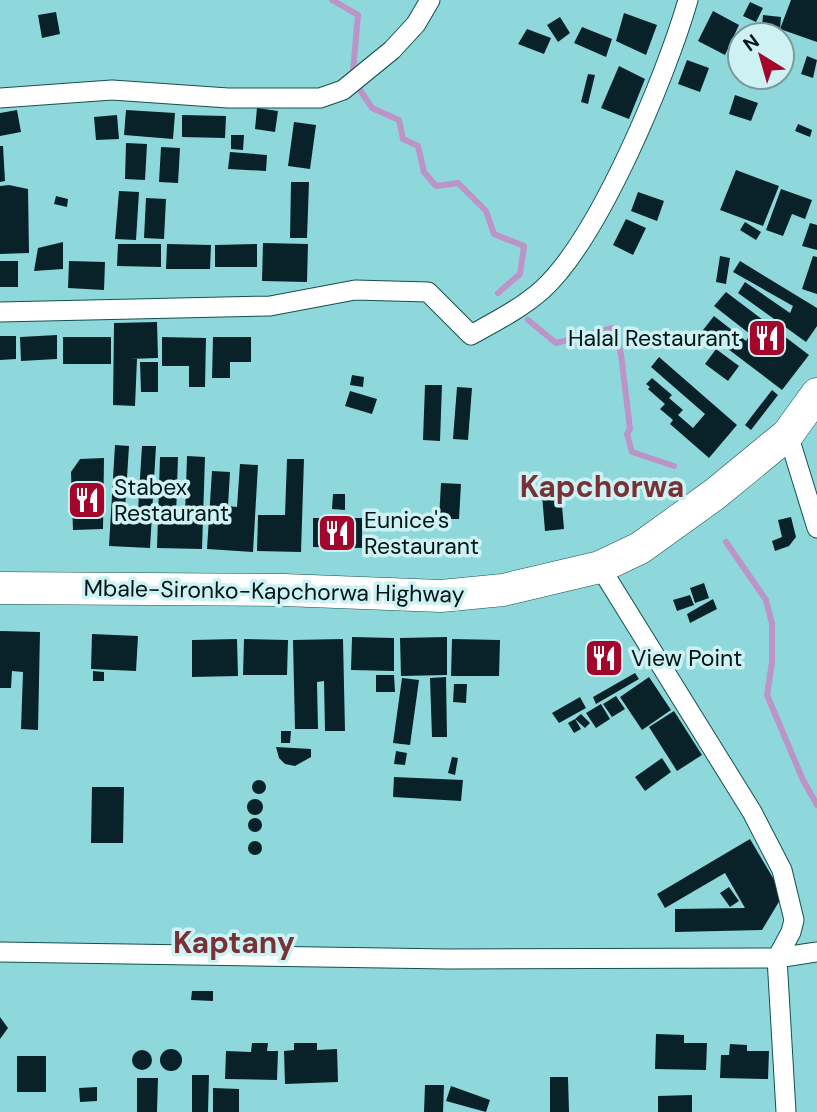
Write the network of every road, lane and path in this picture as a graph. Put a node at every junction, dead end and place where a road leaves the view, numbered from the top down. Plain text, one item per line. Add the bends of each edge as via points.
1 (430, 0) edge
2 (688, 0) edge
3 (0, 99) edge
4 (0, 312) edge
5 (817, 394) edge
6 (788, 434) junction
7 (817, 528) edge
8 (600, 567) junction
9 (0, 588) edge
10 (0, 952) edge
11 (817, 952) edge
12 (777, 958) junction
13 (786, 1112) edge

1 - 3 street via 392,50 343,89 320,98 112,90
2 - 4 street via 669,57 620,169 560,271 523,304 471,335 428,292 355,290 271,306
5 - 6 main road, Mbale-Sironko-Kapchorwa Highway
6 - 7 street
6 - 8 main road, Mbale-Sironko-Kapchorwa Highway via 640,548
8 - 9 main road, Mbale-Sironko-Kapchorwa Highway via 459,596
8 - 12 street via 752,812 782,870 794,920
10 - 12 street via 449,959
11 - 12 street
12 - 13 street

